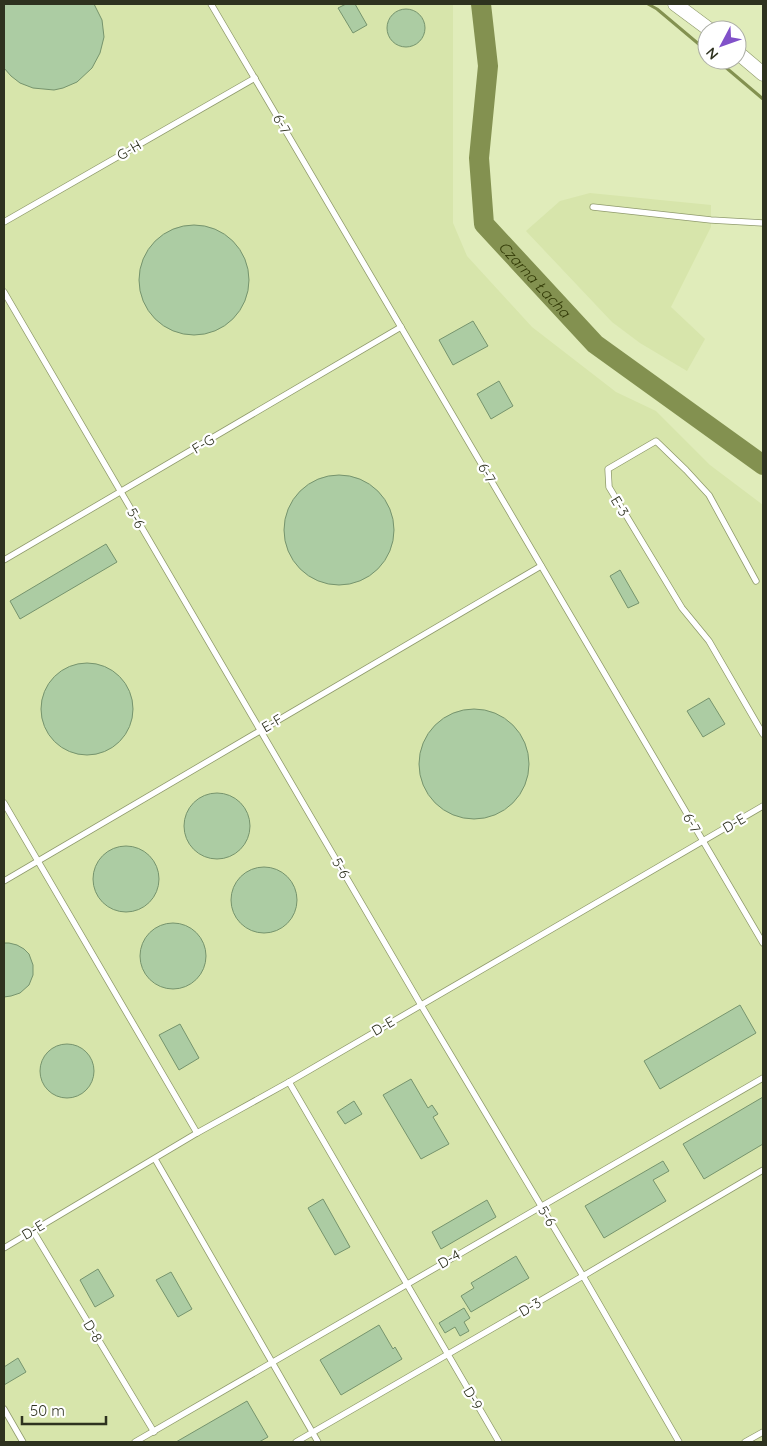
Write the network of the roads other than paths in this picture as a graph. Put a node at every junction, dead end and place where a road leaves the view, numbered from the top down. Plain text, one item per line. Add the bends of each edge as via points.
1 (211, 4) edge
2 (675, 4) edge
3 (697, 20) edge
4 (747, 60) edge
5 (763, 74) edge
6 (254, 78) junction
7 (593, 208) dead end
8 (4, 222) edge
9 (763, 223) edge
10 (4, 292) edge
11 (401, 327) junction
12 (121, 492) junction
13 (4, 560) edge
14 (541, 566) junction
15 (756, 581) dead end
16 (260, 730) junction
17 (763, 734) edge
18 (4, 803) edge
19 (763, 806) edge
20 (703, 841) junction
21 (38, 861) junction
22 (4, 881) edge
23 (763, 943) edge
24 (421, 1004) junction
25 (763, 1078) edge
26 (289, 1082) junction
27 (197, 1133) junction
28 (154, 1159) junction
29 (763, 1170) edge
30 (542, 1207) junction
31 (33, 1231) junction
32 (4, 1248) edge
33 (583, 1276) junction
34 (406, 1284) junction
35 (447, 1354) junction
36 (272, 1362) junction
37 (4, 1409) edge
38 (154, 1432) junction
39 (313, 1432) junction
40 (763, 1432) edge
41 (23, 1442) edge
42 (136, 1442) edge
43 (296, 1442) edge
44 (318, 1442) edge
45 (499, 1442) edge
46 (679, 1442) edge
47 (746, 1442) edge

1 - 6 lane, 6-7
2 - 3 street
4 - 5 street
6 - 8 lane, G-H
6 - 11 lane, 6-7
7 - 9 lane
10 - 12 lane, 5-6
11 - 12 lane, F-G
11 - 14 lane, 6-7
12 - 13 lane, F-G
12 - 16 lane, 5-6
14 - 16 lane, E-F
14 - 20 lane, 6-7
15 - 17 lane, E-3 via 709,495 656,441 608,469 609,487 682,608 709,641
16 - 21 lane, E-F
16 - 24 lane, 5-6
18 - 21 lane
19 - 20 lane, D-E
20 - 23 lane, 6-7
20 - 24 lane, D-E
21 - 22 lane, E-F
21 - 27 lane
24 - 26 lane, D-E
24 - 30 lane, 5-6
25 - 30 lane, D-4
26 - 27 lane, D-E
26 - 34 lane, D-9
27 - 28 lane, D-E
28 - 31 lane, D-E
28 - 36 lane
29 - 33 lane, D-3
30 - 33 lane, 5-6
30 - 34 lane, D-4
31 - 32 lane, D-E
31 - 38 lane, D-8
33 - 35 lane, D-3
33 - 46 lane, 5-6
34 - 35 lane, D-9
34 - 36 lane, D-4
35 - 39 lane, D-3
35 - 45 lane, D-9
36 - 38 lane, D-4
36 - 39 lane
37 - 41 lane
38 - 42 lane, D-4
39 - 43 lane, D-3
39 - 44 lane
40 - 47 lane

